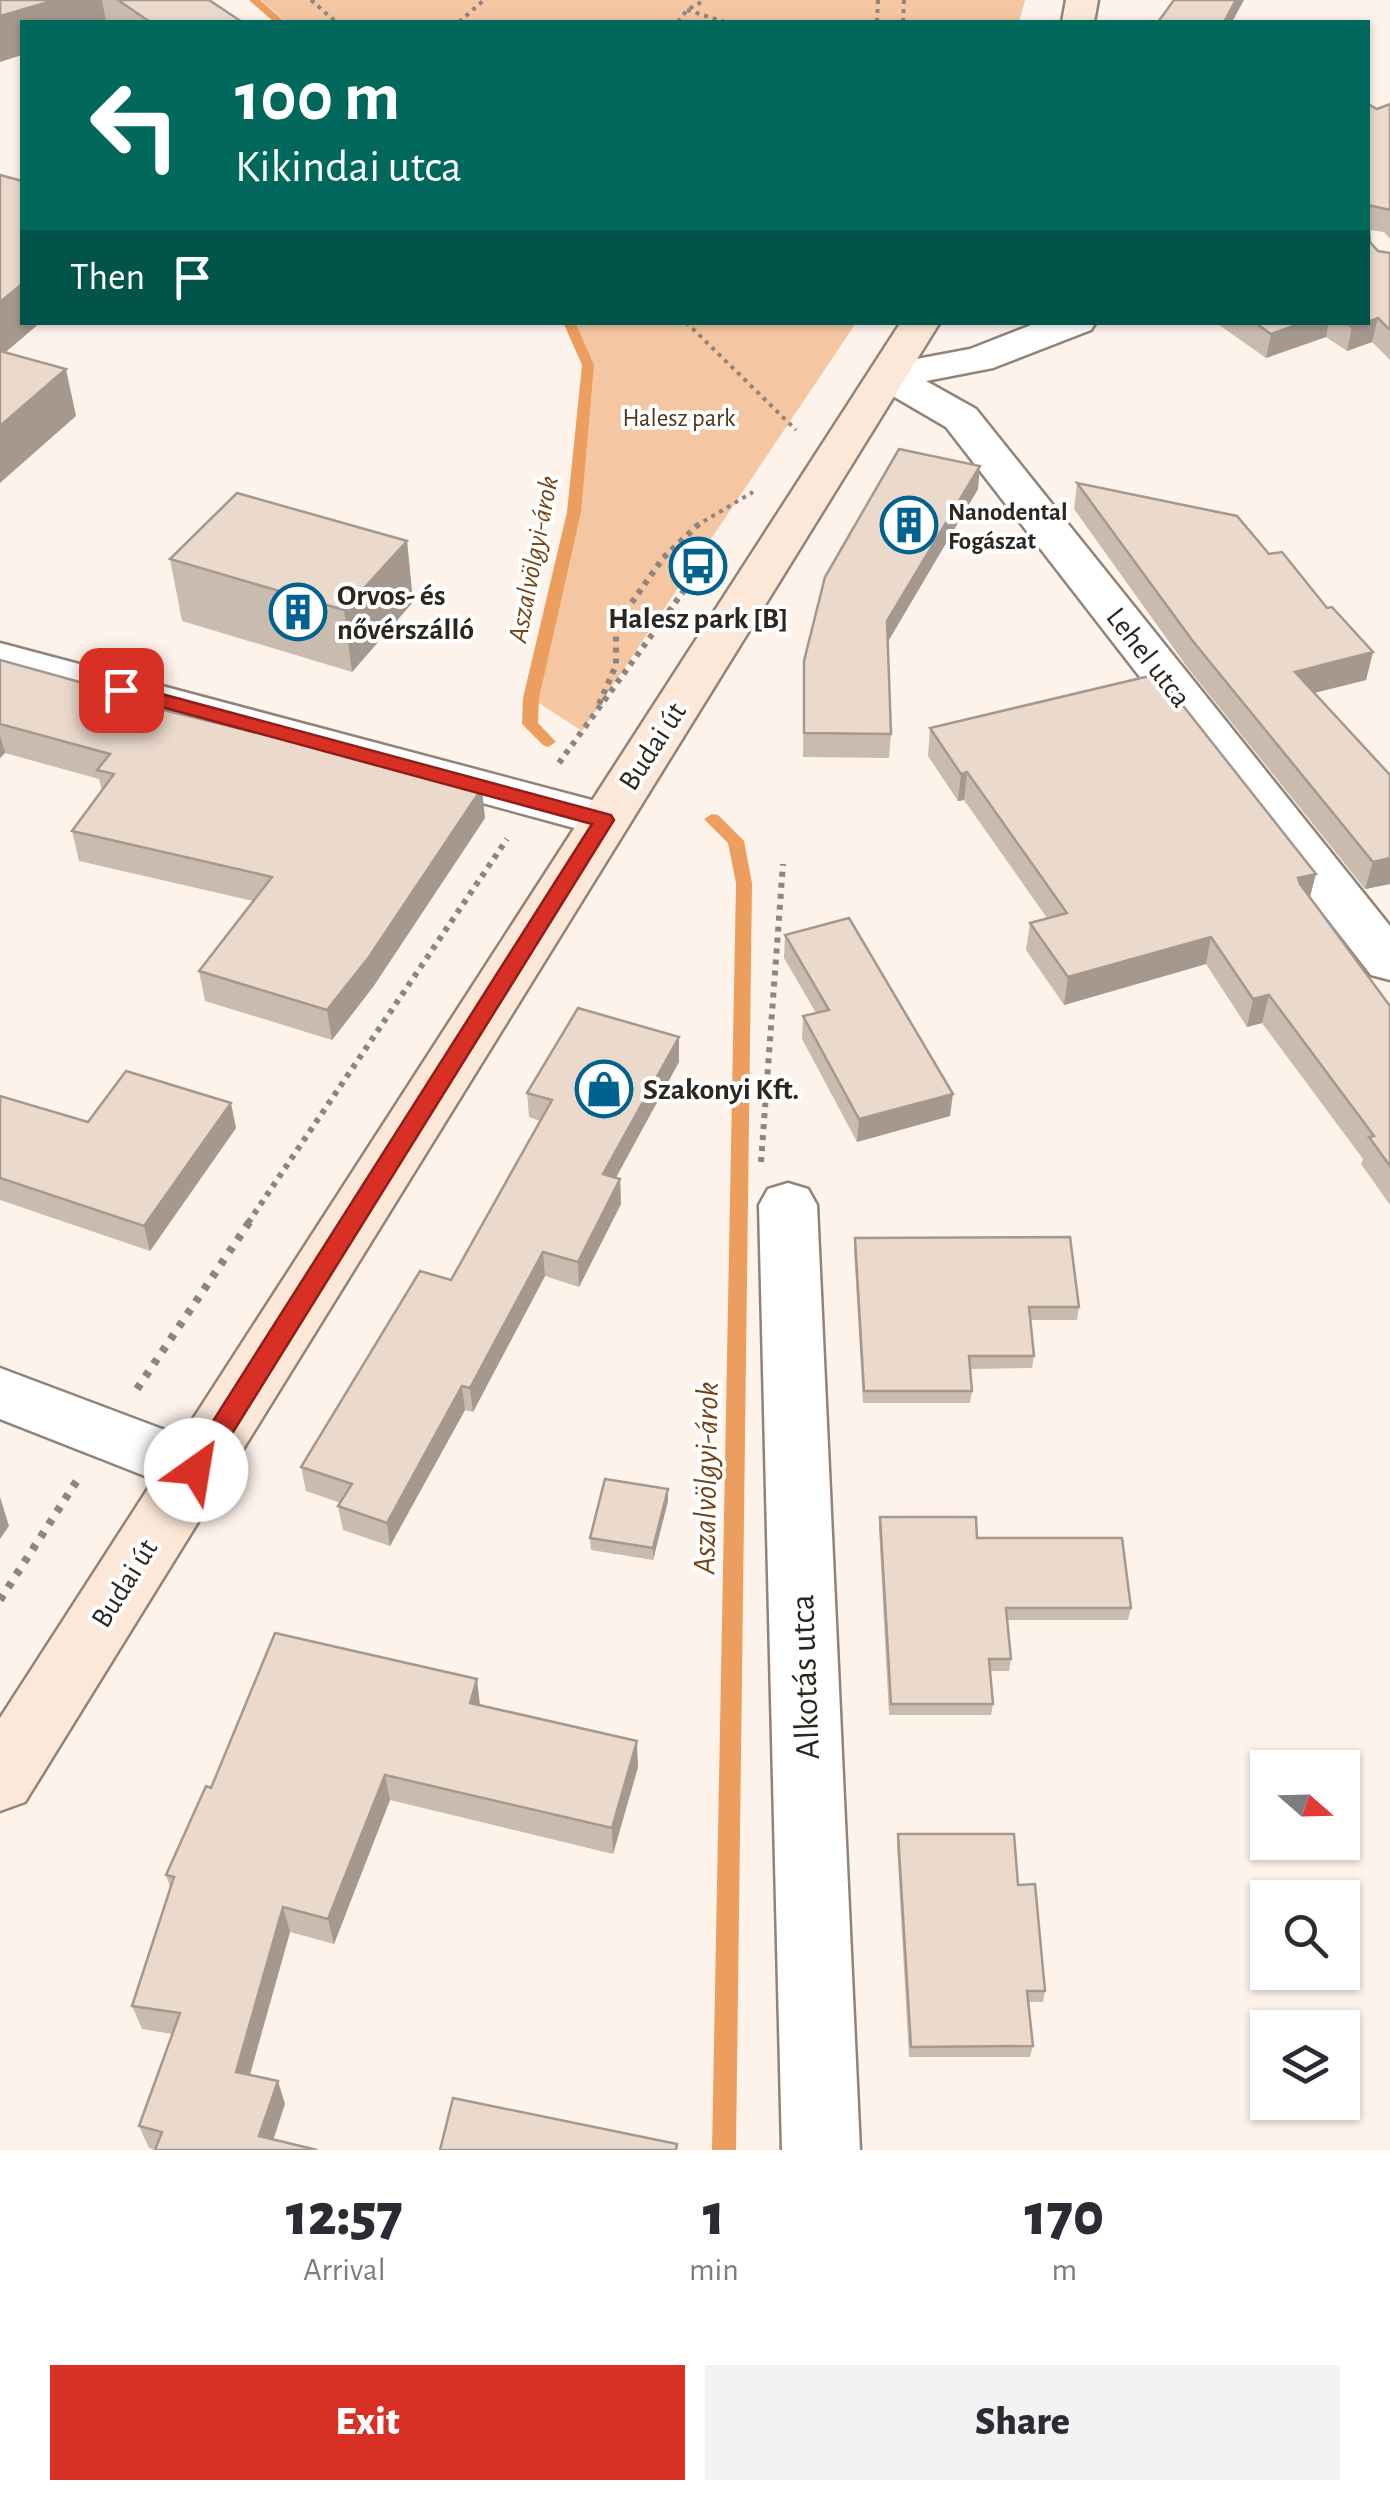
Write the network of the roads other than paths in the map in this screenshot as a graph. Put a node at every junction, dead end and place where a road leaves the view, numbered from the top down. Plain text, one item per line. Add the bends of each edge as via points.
1 (919, 325) edge
2 (1069, 325) edge
3 (888, 376) junction
4 (0, 657) edge
5 (604, 820) junction
6 (1390, 962) edge
7 (788, 1205) road end
8 (0, 1392) edge
9 (196, 1470) junction
10 (0, 1780) edge
11 (821, 2150) edge

1 - 3 main road, Budai út
2 - 3 street via 979,358
3 - 5 main road, Budai út
3 - 6 street, Lehel utca via 961,418
4 - 5 street
5 - 9 main road, Budai út
7 - 11 street, Alkotás utca
8 - 9 street
9 - 10 main road, Budai út

